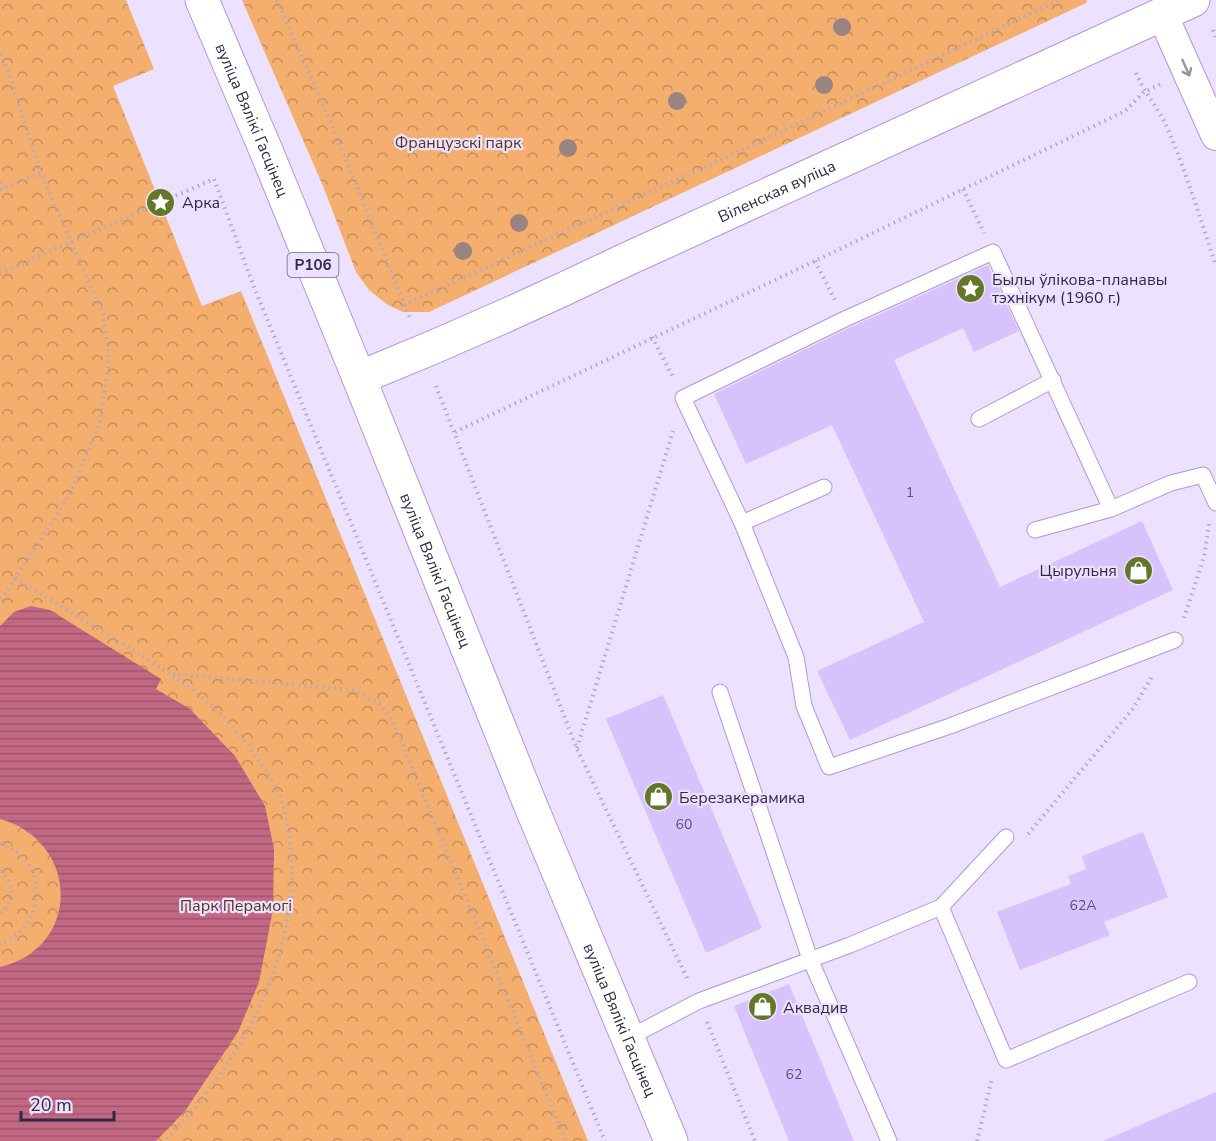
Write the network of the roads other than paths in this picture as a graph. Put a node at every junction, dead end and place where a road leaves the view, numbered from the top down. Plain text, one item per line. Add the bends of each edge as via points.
1 (202, 0) edge
2 (1193, 0) edge
3 (1162, 14) junction
4 (1216, 135) edge
5 (359, 378) junction
6 (1053, 380) junction
7 (979, 419) dead end
8 (824, 487) dead end
9 (1214, 499) edge
10 (1111, 509) junction
11 (742, 523) junction
12 (1035, 530) dead end
13 (1175, 640) road end
14 (720, 692) dead end
15 (1006, 837) dead end
16 (941, 907) junction
17 (810, 959) junction
18 (1189, 982) dead end
19 (628, 1038) junction
20 (671, 1141) edge
21 (889, 1141) edge

1 - 5 main road, вуліца Вялікі Гасцінец / Р106
2 - 3 main road, Віленская вуліца
3 -> 4 street
3 - 5 main road, Віленская вуліца via 461,337
5 - 19 main road, вуліца Вялікі Гасцінец / Р106
6 - 7 lane
6 - 10 lane
6 - 11 lane via 993,252 845,320 683,398
8 - 11 lane
9 - 10 lane via 1203,475 1171,483
10 - 12 lane
11 - 13 lane via 796,657 804,706 829,767 950,726
14 - 17 lane
15 - 16 lane
16 - 17 lane
16 - 18 lane via 1006,1060
17 - 19 lane via 699,1001
17 - 21 lane
19 - 20 main road, вуліца Вялікі Гасцінец / Р106

